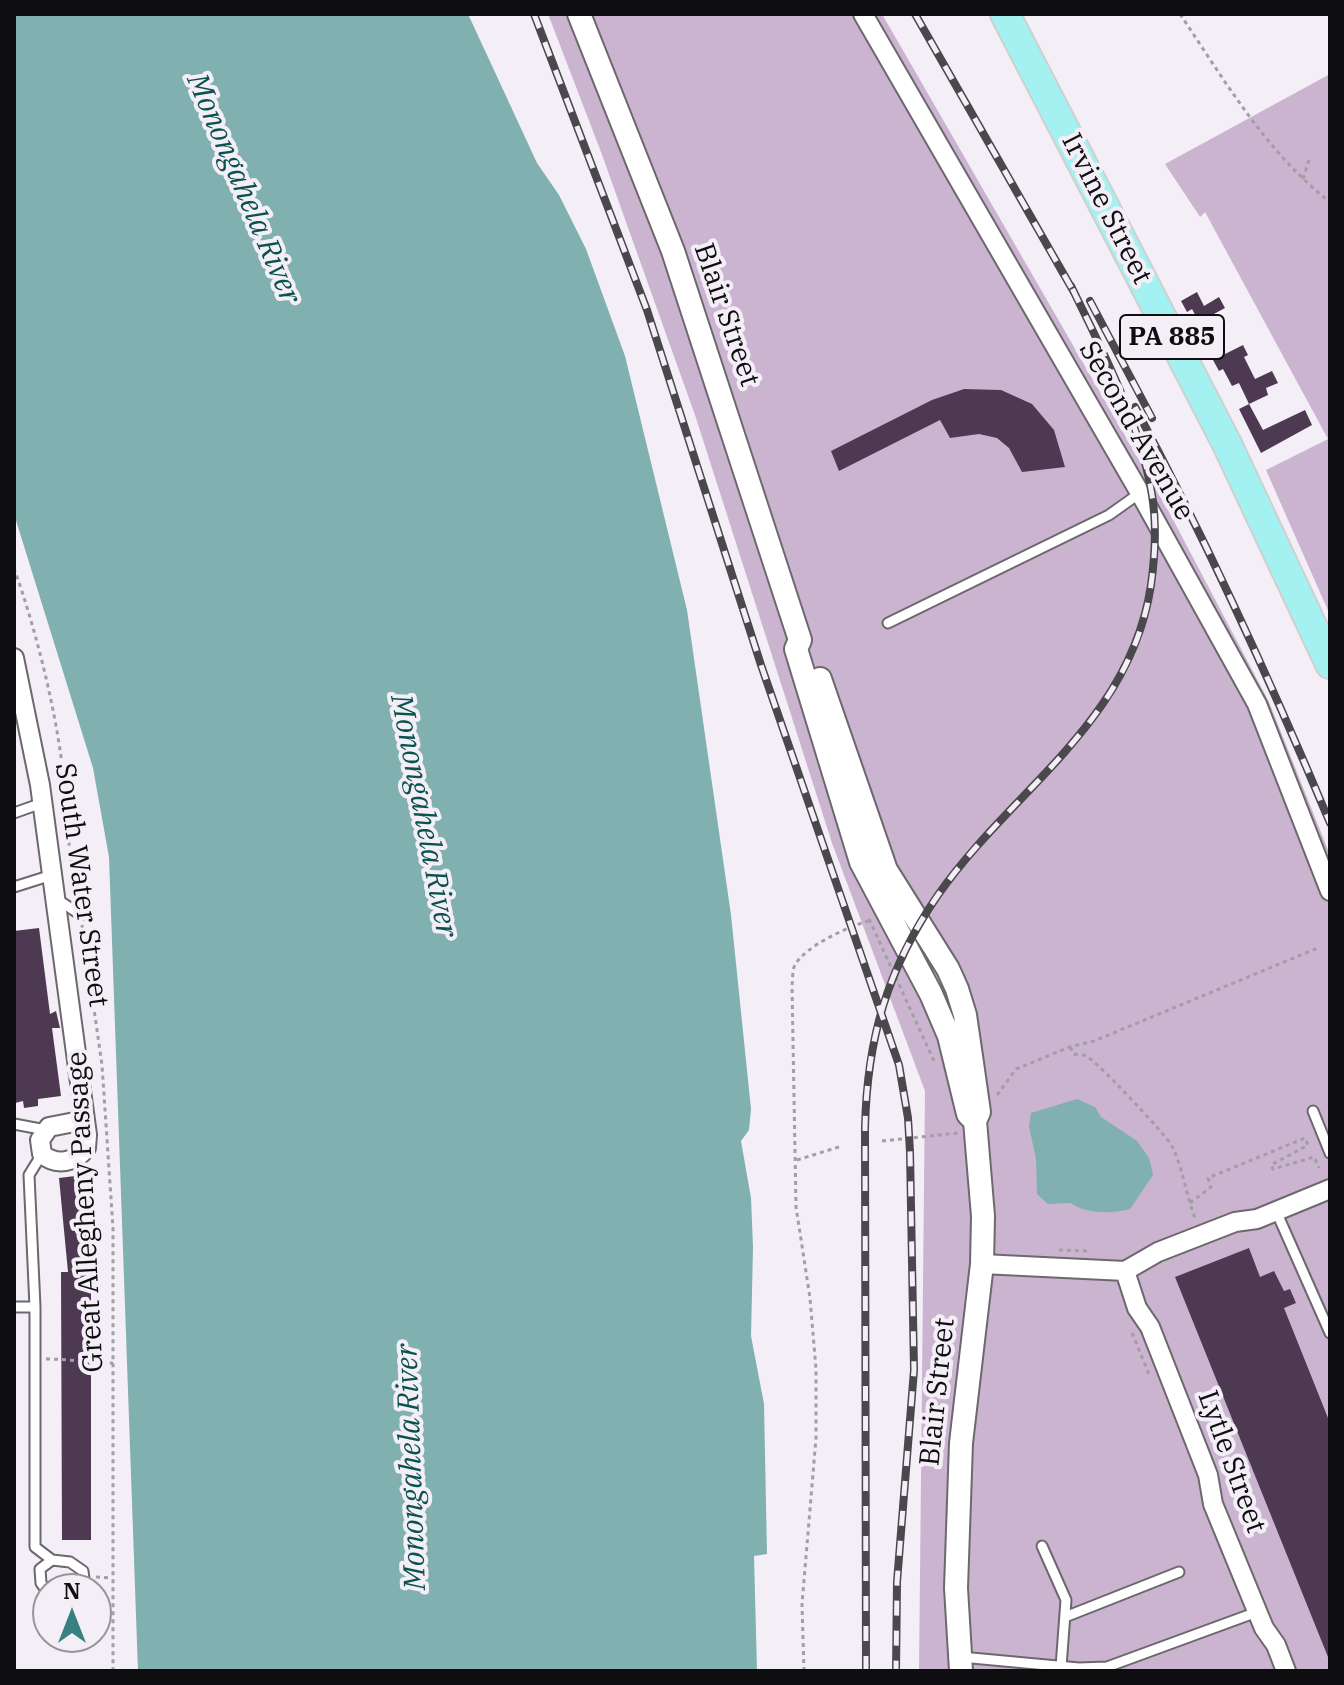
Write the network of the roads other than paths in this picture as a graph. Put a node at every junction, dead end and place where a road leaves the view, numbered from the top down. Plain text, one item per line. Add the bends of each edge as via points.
1 (579, 14) edge
2 (863, 14) edge
3 (1005, 14) edge
4 (1140, 493) junction
5 (888, 623) dead end
6 (800, 640) junction
7 (14, 658) edge
8 (1330, 664) edge
9 (42, 803) junction
10 (14, 813) edge
11 (52, 875) junction
12 (14, 887) edge
13 (1330, 891) edge
14 (55, 898) junction
15 (81, 915) road end
16 (1313, 1111) dead end
17 (85, 1120) junction
18 (14, 1124) edge
19 (976, 1126) junction
20 (46, 1130) junction
21 (1330, 1153) edge
22 (42, 1154) junction
23 (1330, 1189) edge
24 (1276, 1211) junction
25 (982, 1264) junction
26 (1125, 1271) junction
27 (14, 1307) edge
28 (35, 1307) junction
29 (1330, 1333) edge
30 (1042, 1546) dead end
31 (52, 1560) junction
32 (1179, 1572) dead end
33 (40, 1573) edge
34 (83, 1573) edge
35 (1257, 1612) junction
36 (1065, 1617) junction
37 (961, 1664) edge
38 (1061, 1667) junction
39 (1286, 1671) edge

1 - 6 street, Blair Street via 673,251
2 - 4 street, Second Avenue
3 - 8 main road, Irvine Street / PA 885 via 1227,444
4 - 5 lane via 1109,515
4 - 13 street, Second Avenue via 1257,704
6 - 19 street, Blair Street via 796,649 861,862 931,994
6 - 19 street, Blair Street via 809,646 886,870 957,989 979,1112
7 - 9 street, South Water Street
9 - 10 lane
9 - 11 street, South Water Street
11 - 12 lane
11 - 14 street, South Water Street
14 - 15 lane
14 - 17 street, South Water Street
16 - 21 lane
17 - 20 street
17 - 22 street, South Water Street via 82,1154 61,1161
18 - 20 lane
19 - 25 street, Blair Street
20 - 22 street via 40,1140
22 - 28 lane via 29,1175
23 - 24 street
24 - 26 street via 1158,1252
24 - 29 lane
25 - 26 street
25 - 37 street, Blair Street via 960,1457 956,1588
26 - 35 street, Lytle Street
27 - 28 lane
28 - 31 lane via 35,1547
30 - 36 lane via 1066,1600
31 - 33 lane
31 - 34 lane via 70,1562
32 - 36 lane
35 - 38 lane via 1107,1667
35 - 39 street, Lytle Street
36 - 38 lane
37 - 38 lane

